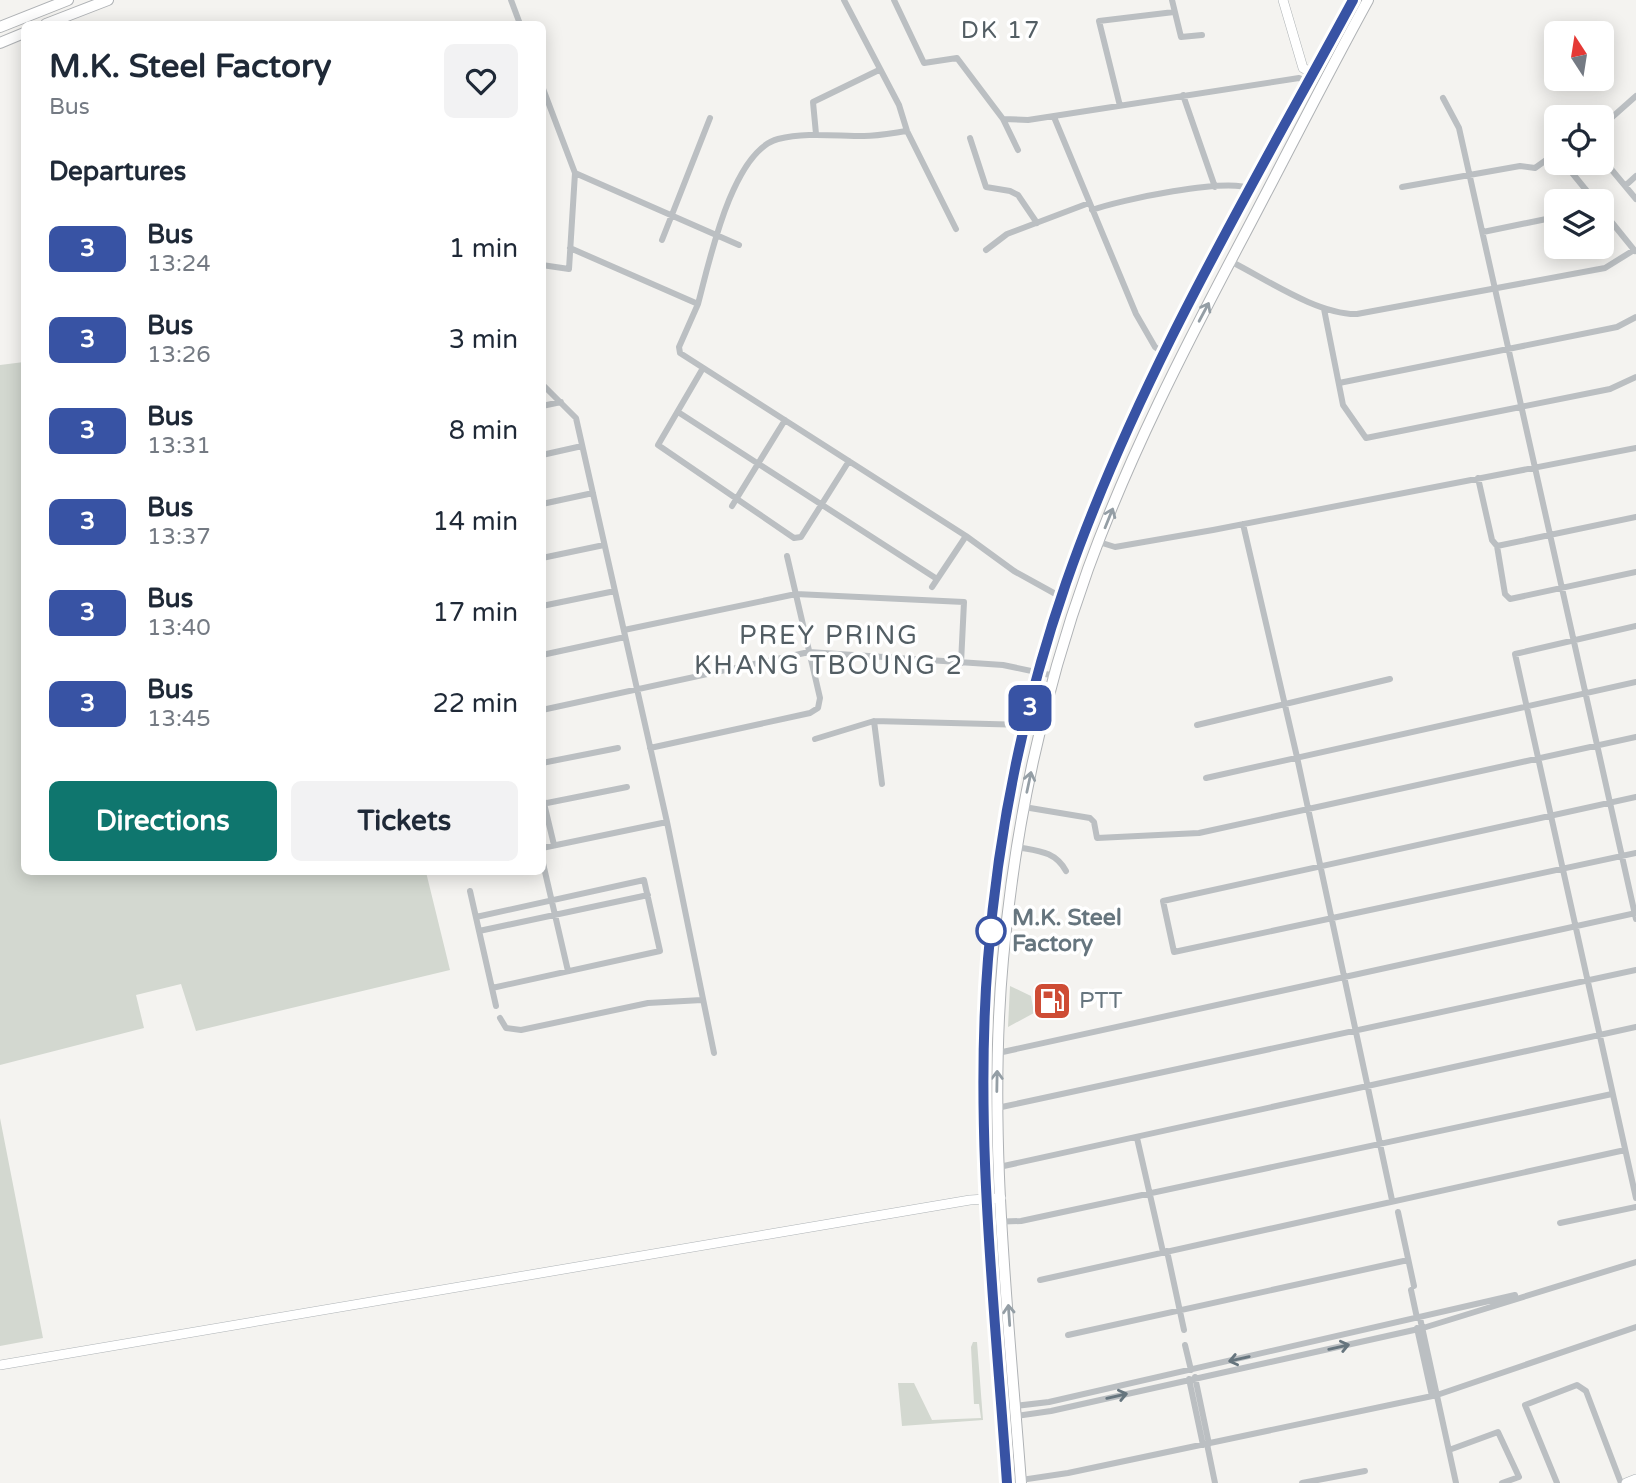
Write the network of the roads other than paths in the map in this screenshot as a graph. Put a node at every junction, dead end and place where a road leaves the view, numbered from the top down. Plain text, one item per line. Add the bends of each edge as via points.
1 (68, 0) edge
2 (108, 0) edge
3 (511, 0) edge
4 (894, 0) edge
5 (1172, 0) edge
6 (1283, 0) edge
7 (1353, 0) edge
8 (1368, 0) edge
9 (847, 1) edge
10 (1174, 12) junction
11 (54, 21) edge
12 (519, 21) edge
13 (0, 27) edge
14 (21, 34) edge
15 (1202, 35) dead end
16 (0, 43) edge
17 (879, 69) junction
18 (1306, 75) junction
19 (1183, 96) junction
20 (1636, 96) edge
21 (546, 97) edge
22 (1443, 98) dead end
23 (1120, 106) junction
24 (1614, 115) edge
25 (1054, 117) junction
26 (710, 118) dead end
27 (1003, 119) junction
28 (907, 131) junction
29 (816, 135) junction
30 (970, 138) dead end
31 (1018, 150) dead end
32 (1544, 162) edge
33 (575, 173) junction
34 (1614, 173) edge
35 (1470, 175) junction
36 (1574, 175) edge
37 (1636, 176) edge
38 (1625, 186) junction
39 (1215, 187) junction
40 (1402, 187) dead end
41 (1251, 189) junction
42 (1585, 189) edge
43 (1636, 199) edge
44 (1090, 206) junction
45 (670, 216) junction
46 (1544, 219) edge
47 (1037, 223) junction
48 (1614, 225) edge
49 (956, 229) dead end
50 (1483, 232) junction
51 (716, 235) junction
52 (662, 240) dead end
53 (739, 244) dead end
54 (570, 248) junction
55 (986, 250) dead end
56 (1635, 252) edge
57 (1230, 261) junction
58 (546, 266) edge
59 (1496, 288) junction
60 (698, 304) junction
61 (1324, 309) junction
62 (1636, 317) edge
63 (1509, 350) junction
64 (1165, 354) junction
65 (704, 368) junction
66 (1636, 377) edge
67 (1339, 383) junction
68 (546, 388) edge
69 (562, 402) junction
70 (546, 405) edge
71 (1522, 407) junction
72 (678, 412) junction
73 (785, 420) junction
74 (582, 446) junction
75 (1636, 448) edge
76 (546, 454) edge
77 (849, 461) junction
78 (756, 465) junction
79 (1535, 467) junction
80 (1478, 478) junction
81 (593, 493) junction
82 (736, 497) junction
83 (546, 503) edge
84 (821, 505) junction
85 (732, 506) dead end
86 (1636, 517) edge
87 (1243, 524) junction
88 (966, 536) junction
89 (1551, 536) junction
90 (1099, 542) junction
91 (604, 545) junction
92 (1497, 546) junction
93 (787, 556) dead end
94 (546, 557) edge
95 (1636, 572) edge
96 (937, 579) junction
97 (932, 587) dead end
98 (1562, 587) junction
99 (615, 591) junction
100 (796, 594) junction
101 (1061, 597) junction
102 (546, 605) edge
103 (1636, 626) edge
104 (624, 633) junction
105 (1574, 640) junction
106 (809, 652) junction
107 (546, 653) edge
108 (961, 663) junction
109 (1039, 672) junction
110 (1055, 676) junction
111 (1390, 679) dead end
112 (1636, 682) edge
113 (638, 692) junction
114 (1586, 693) junction
115 (1285, 703) junction
116 (1527, 706) junction
117 (546, 709) edge
118 (874, 721) junction
119 (1197, 724) dead end
120 (1026, 725) junction
121 (1636, 737) edge
122 (815, 739) dead end
123 (1597, 746) junction
124 (618, 747) dead end
125 (650, 748) junction
126 (1297, 757) junction
127 (1538, 759) junction
128 (546, 762) edge
129 (1206, 778) dead end
130 (882, 784) dead end
131 (627, 786) dead end
132 (1636, 797) edge
133 (1610, 803) junction
134 (546, 804) edge
135 (1024, 807) junction
136 (1309, 811) junction
137 (546, 812) edge
138 (1551, 815) junction
139 (667, 822) junction
140 (554, 845) junction
141 (546, 847) edge
142 (1017, 847) junction
143 (1636, 853) edge
144 (1622, 856) junction
145 (1320, 866) junction
146 (1563, 869) junction
147 (1066, 871) dead end
148 (546, 875) edge
149 (470, 891) dead end
150 (648, 895) junction
151 (552, 900) junction
152 (555, 915) junction
153 (1636, 915) edge
154 (476, 917) junction
155 (1332, 918) junction
156 (1576, 927) junction
157 (479, 931) junction
158 (1636, 970) edge
159 (568, 971) junction
160 (1343, 975) junction
161 (1588, 980) junction
162 (492, 988) junction
163 (702, 1000) junction
164 (496, 1006) dead end
165 (500, 1018) dead end
166 (1636, 1027) edge
167 (1356, 1032) junction
168 (1599, 1035) junction
169 (714, 1053) dead end
170 (998, 1053) junction
171 (1367, 1086) junction
172 (1612, 1094) junction
173 (997, 1108) junction
174 (1137, 1138) junction
175 (1380, 1144) junction
176 (1625, 1150) junction
177 (999, 1167) junction
178 (1149, 1194) junction
179 (1001, 1198) junction
180 (1636, 1198) edge
181 (986, 1199) junction
182 (1392, 1200) junction
183 (1636, 1206) edge
184 (1398, 1212) dead end
185 (989, 1222) junction
186 (1003, 1222) junction
187 (1560, 1223) dead end
188 (1165, 1251) junction
189 (1408, 1260) junction
190 (1636, 1262) edge
191 (1040, 1280) dead end
192 (1568, 1282) junction
193 (1180, 1311) junction
194 (1417, 1318) junction
195 (1636, 1327) edge
196 (1420, 1329) junction
197 (1184, 1330) dead end
198 (1068, 1335) dead end
199 (1185, 1345) dead end
200 (0, 1365) edge
201 (1190, 1370) junction
202 (1192, 1380) junction
203 (1435, 1396) junction
204 (1016, 1411) junction
205 (1206, 1444) junction
206 (1449, 1450) junction
207 (1365, 1471) dead end
208 (1636, 1479) edge
209 (1007, 1482) edge
210 (1021, 1482) edge
211 (1215, 1483) edge
212 (1302, 1483) edge
213 (1456, 1483) edge
214 (1502, 1483) edge
215 (1557, 1483) edge
216 (1620, 1483) edge
217 (1626, 1483) edge

1 - 13 highway
2 - 11 highway
3 - 12 street
4 - 27 street via 924,63 957,58
5 - 10 street
6 - 18 street
7 - 18 highway
8 - 57 highway
9 - 17 street
10 - 15 street via 1181,37
10 - 23 street via 1099,21
14 - 16 highway
17 - 28 street
17 - 29 street via 813,102
18 - 19 street
18 - 41 highway
19 - 23 street
19 - 39 street
20 - 24 street
21 - 33 street
22 - 35 street via 1459,128
23 - 25 street
25 - 27 street
25 - 44 street
26 - 45 street
27 - 31 street
28 - 29 street
28 - 49 street
29 - 51 street via 760,147
30 - 47 street via 986,187 1018,195
32 - 35 street via 1535,168 1520,166
33 - 45 street
33 - 54 street
34 - 38 street
35 - 40 street
35 - 50 street
36 - 42 street
37 - 38 street
38 - 43 street
39 - 41 street
39 - 44 street
41 - 64 highway
44 - 47 street
44 - 64 street via 1136,314 1155,347
45 - 51 street
45 - 52 street
46 - 50 street
47 - 55 street via 1007,234
48 - 56 street
50 - 59 street
51 - 53 street
51 - 60 street
54 - 58 street via 569,269
54 - 60 street
56 - 59 street via 1605,268
57 - 61 street
90 -> 57 highway via 1147,425
59 - 61 street via 1357,314
59 - 63 street
60 - 65 street via 678,350
61 - 67 street
62 - 63 street via 1617,327
63 - 67 street
63 - 71 street
64 - 101 highway via 1127,431
65 - 72 street
65 - 73 street
66 - 71 street via 1610,389
67 - 71 street via 1343,405 1366,438
68 - 69 street
69 - 70 street
69 - 74 street via 576,418
71 - 79 street
72 - 78 street
72 - 82 street via 658,445
73 - 77 street
73 - 78 street
74 - 76 street
74 - 81 street
75 - 79 street
77 - 84 street
77 - 88 street
78 - 82 street
78 - 84 street
79 - 80 street
79 - 89 street
80 - 87 street
80 - 92 street
81 - 83 street
81 - 91 street
82 - 84 street via 798,539
82 - 85 street
84 - 96 street
86 - 89 street
87 - 90 street via 1115,547
87 - 115 street
88 - 96 street
88 - 101 street via 1014,571
89 - 92 street
89 - 98 street
90 - 110 highway
91 - 94 street
91 - 99 street
92 - 98 street via 1506,597
93 - 100 street
95 - 98 street
96 - 97 street
98 - 105 street
99 - 102 street
99 - 104 street
100 - 104 street
100 - 106 street
100 - 108 street via 964,602
101 - 109 highway
103 - 105 street
104 - 107 street
104 - 113 street
105 - 114 street
105 - 116 street via 1515,654
106 - 108 street
106 - 113 street
106 - 125 street via 820,698 818,708 810,713
108 - 109 street
109 - 110 street
109 - 120 highway
135 -> 110 highway
111 - 115 street
112 - 114 street
113 - 117 street
113 - 125 street
114 - 116 street
114 - 123 street
115 - 119 street
115 - 126 street
116 - 126 street
116 - 127 street
118 - 120 street
118 - 122 street
118 - 130 street
120 - 181 highway via 1001,844 988,957 983,1068
121 - 123 street
123 - 127 street
123 - 133 street
124 - 128 street
125 - 139 street
126 - 129 street
126 - 136 street
127 - 136 street
127 - 138 street
131 - 134 street
132 - 133 street
133 - 138 street
133 - 144 street
135 - 136 street via 1090,818 1097,838 1199,833
135 - 142 highway
136 - 145 street
137 - 140 street
138 - 145 street
138 - 146 street
139 - 140 street
139 - 163 street
140 - 141 street
142 - 147 street via 1052,853
142 - 170 highway via 1003,956
143 - 144 street
144 - 146 street
144 - 153 street
145 - 155 street
145 - 155 street via 1163,901 1174,952
146 - 155 street
146 - 156 street
148 - 151 street
149 - 154 street
150 - 151 street via 644,880
150 - 152 street
150 - 159 street via 660,951
151 - 152 street
151 - 154 street
152 - 157 street
152 - 159 street
153 - 156 street
154 - 157 street
155 - 160 street
156 - 160 street
156 - 161 street
157 - 162 street
158 - 161 street
159 - 162 street
160 - 167 street
160 - 170 street
161 - 167 street
161 - 168 street
162 - 164 street
163 - 165 street via 648,1003 521,1030 506,1028
163 - 169 street
166 - 168 street
167 - 171 street
167 - 173 street
168 - 171 street
168 - 172 street
173 -> 170 highway
171 - 174 street
171 - 175 street
172 - 175 street
172 - 176 street
173 - 177 highway
174 - 177 street
174 - 178 street
175 - 178 street
175 - 182 street
176 - 180 street
176 - 182 street
177 - 179 highway
178 - 186 street
178 - 188 street
179 - 181 street
179 - 186 highway
181 - 185 highway
181 - 200 street
182 - 188 street
183 - 187 street
184 - 189 street
185 - 186 street
185 - 209 highway
204 -> 186 highway
188 - 191 street
188 - 193 street
189 - 193 street
189 - 194 street
190 - 192 street
192 - 194 street
192 - 196 street
193 - 197 street
193 - 198 street
194 - 196 street
194 -> 201 street
195 - 203 street
202 -> 196 street
196 - 203 street
199 - 201 street
201 - 202 street
201 - 204 street
204 -> 202 street
202 - 205 street
203 - 205 street
203 - 206 street
204 - 210 highway
205 - 210 street
205 - 211 street
206 - 213 street
206 - 214 street via 1498,1432 1519,1477
207 - 212 street
208 - 217 street
209 - 210 street
215 - 216 street via 1525,1405 1577,1385 1586,1391

